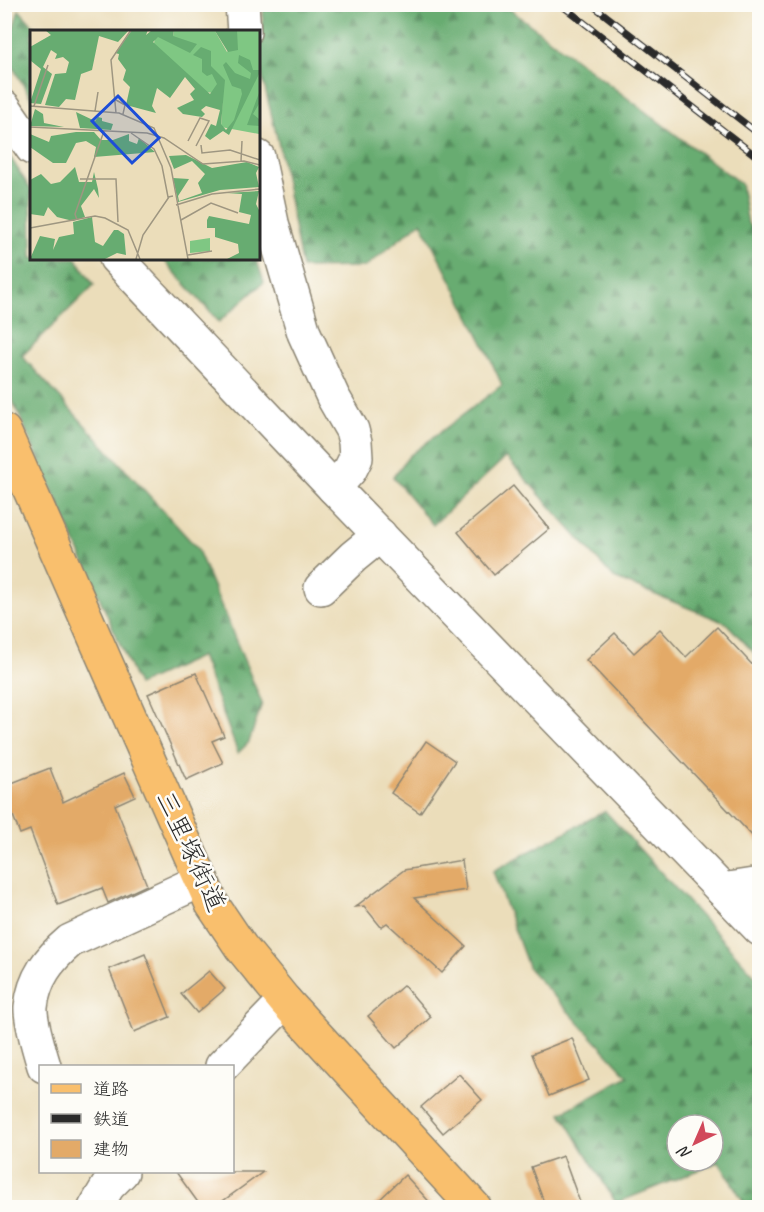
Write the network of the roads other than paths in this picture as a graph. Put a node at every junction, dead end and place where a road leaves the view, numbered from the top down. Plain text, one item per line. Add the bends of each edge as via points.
1 (242, 4) edge
2 (244, 30) edge
3 (4, 107) edge
4 (30, 145) edge
5 (260, 166) edge
6 (118, 260) edge
7 (4, 431) edge
8 (334, 488) junction
9 (380, 535) junction
10 (321, 588) dead end
11 (202, 880) junction
12 (759, 884) edge
13 (722, 890) junction
14 (759, 929) edge
15 (285, 1001) junction
16 (44, 1065) edge
17 (223, 1065) edge
18 (475, 1208) edge

1 - 2 street
3 - 4 street
5 - 8 street via 304,333 355,442 356,458
6 - 8 street
7 - 11 main road, 三里塚街道
8 - 9 street
9 - 10 street
9 - 13 street
11 - 15 main road, 三里塚街道 via 212,904 241,947
11 - 16 street via 70,941 52,957 40,975 31,1009
12 - 13 street
13 - 14 street
15 - 17 street
15 - 18 main road, 三里塚街道

